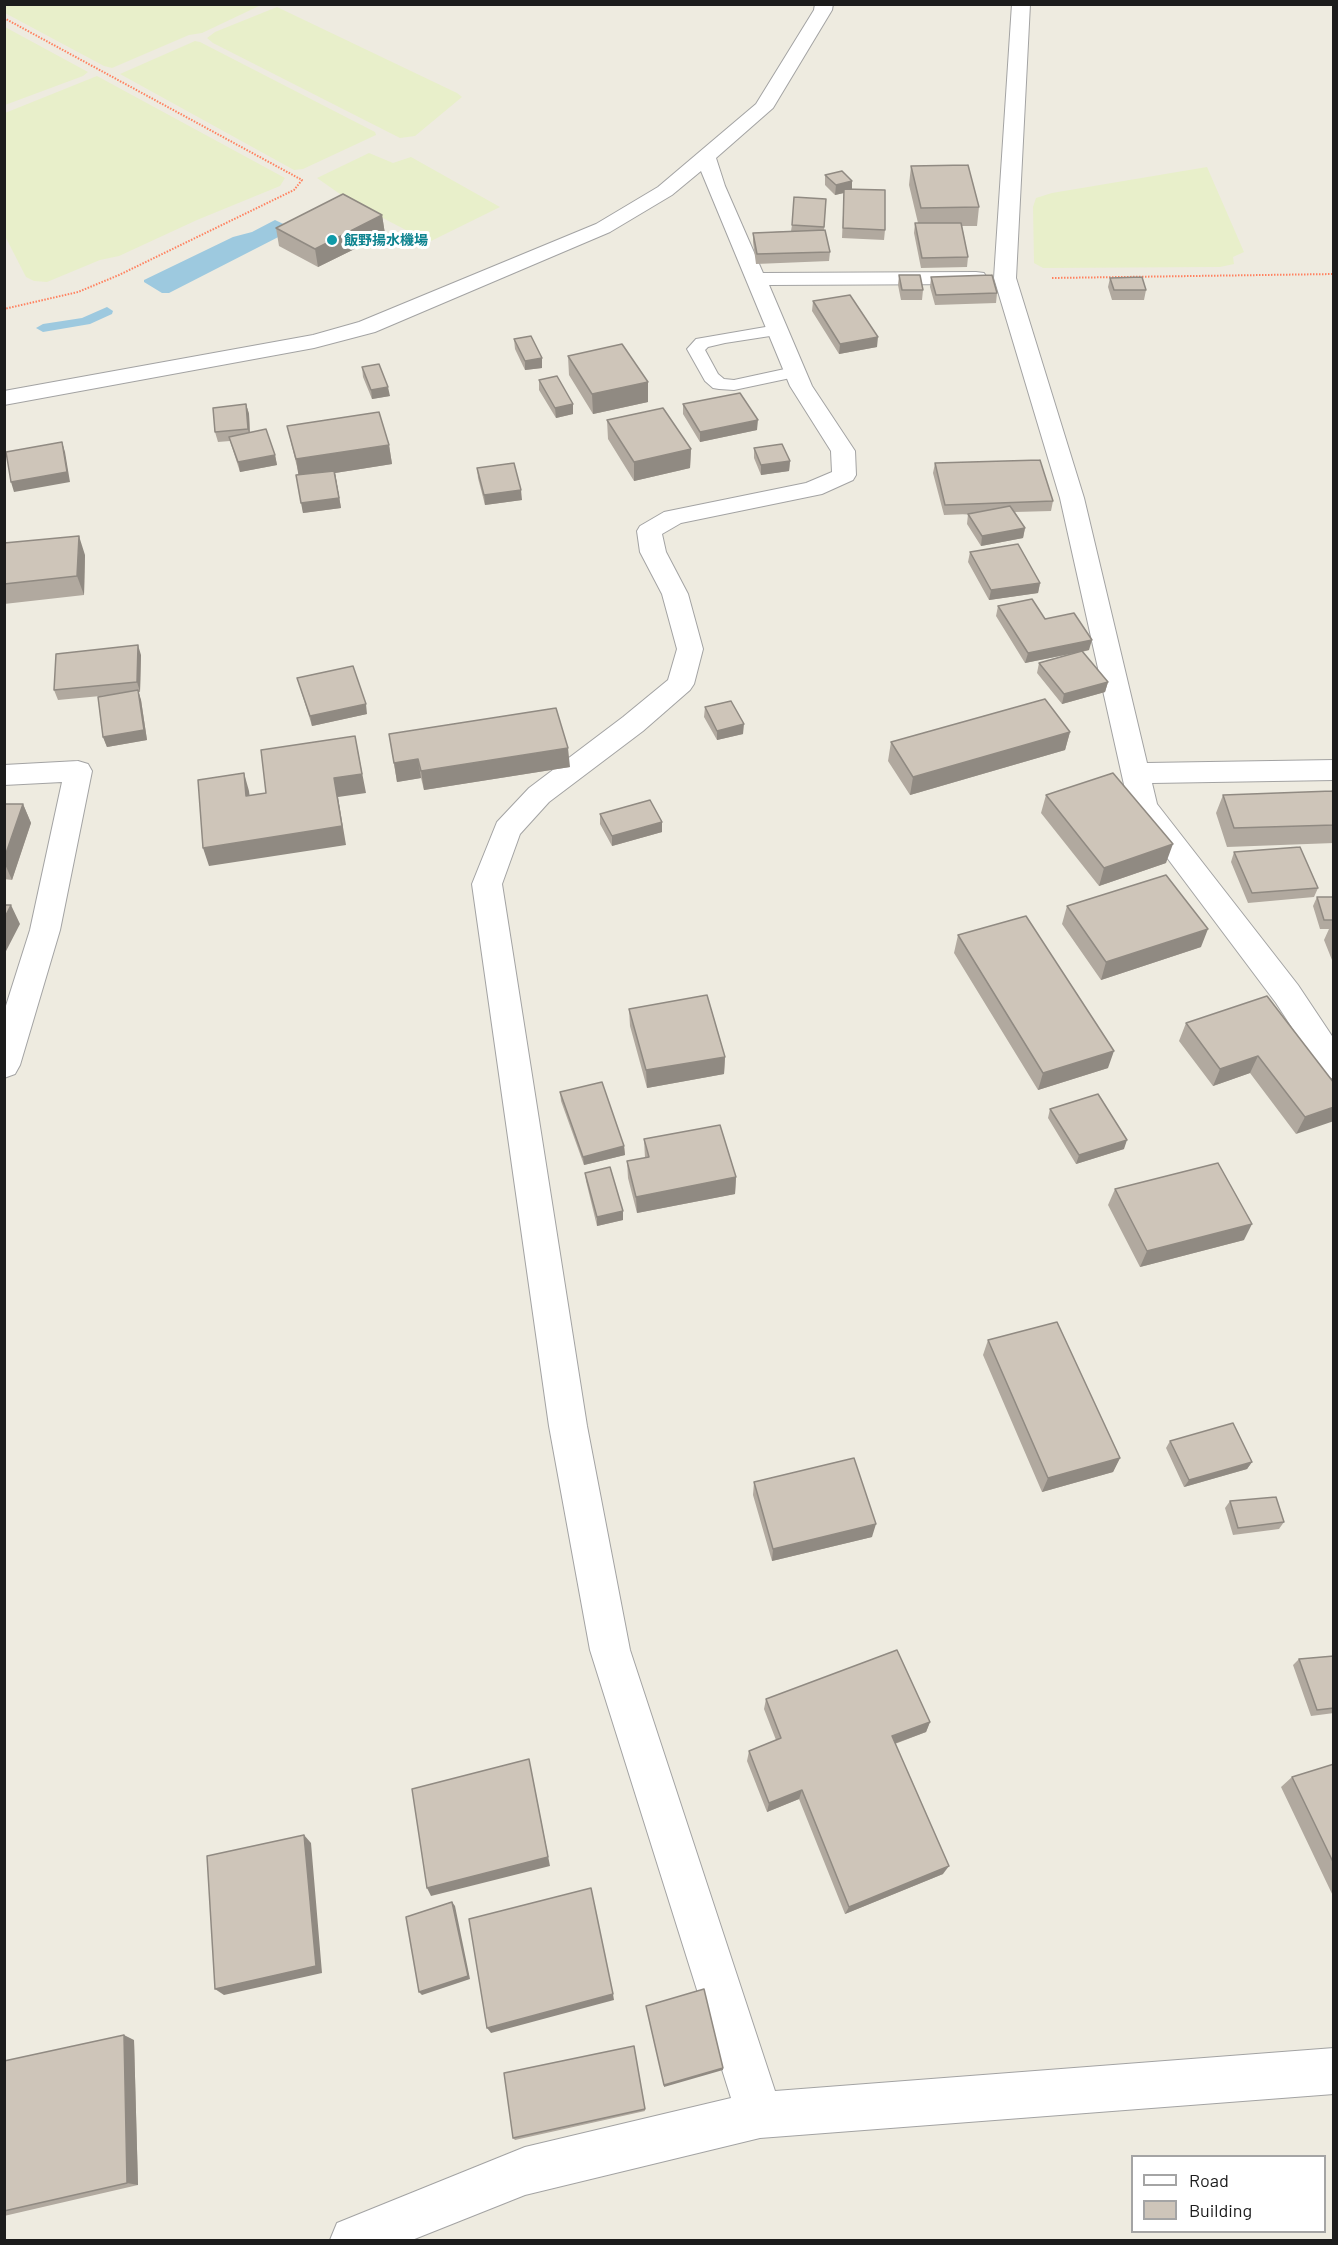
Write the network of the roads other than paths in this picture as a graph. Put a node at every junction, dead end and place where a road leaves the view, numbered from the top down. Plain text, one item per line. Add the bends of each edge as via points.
1 (824, 4) edge
2 (1021, 4) edge
3 (706, 156) junction
4 (1005, 278) junction
5 (755, 279) junction
6 (777, 330) junction
7 (794, 372) junction
8 (4, 398) edge
9 (1334, 770) edge
10 (1135, 773) junction
11 (4, 775) edge
12 (4, 1065) edge
13 (1334, 1066) edge
14 (1334, 2072) edge
15 (760, 2115) junction
16 (354, 2241) edge

1 - 3 street via 763,108
2 - 4 street
3 - 5 street
3 - 8 street via 664,191 603,228 367,327 314,341
4 - 5 street
4 - 10 street via 1072,498
5 - 6 street
6 - 7 street
6 - 7 lane via 725,338 696,349 719,384 734,385
7 - 15 street via 843,451 844,475 813,489 673,517 649,531 653,552 675,594 690,649 680,684 539,795 507,829 487,884 568,1426 610,1650
9 - 10 street
10 - 13 street via 1143,807 1287,994
11 - 12 street via 78,771 45,930
14 - 15 street
15 - 16 street via 525,2171

